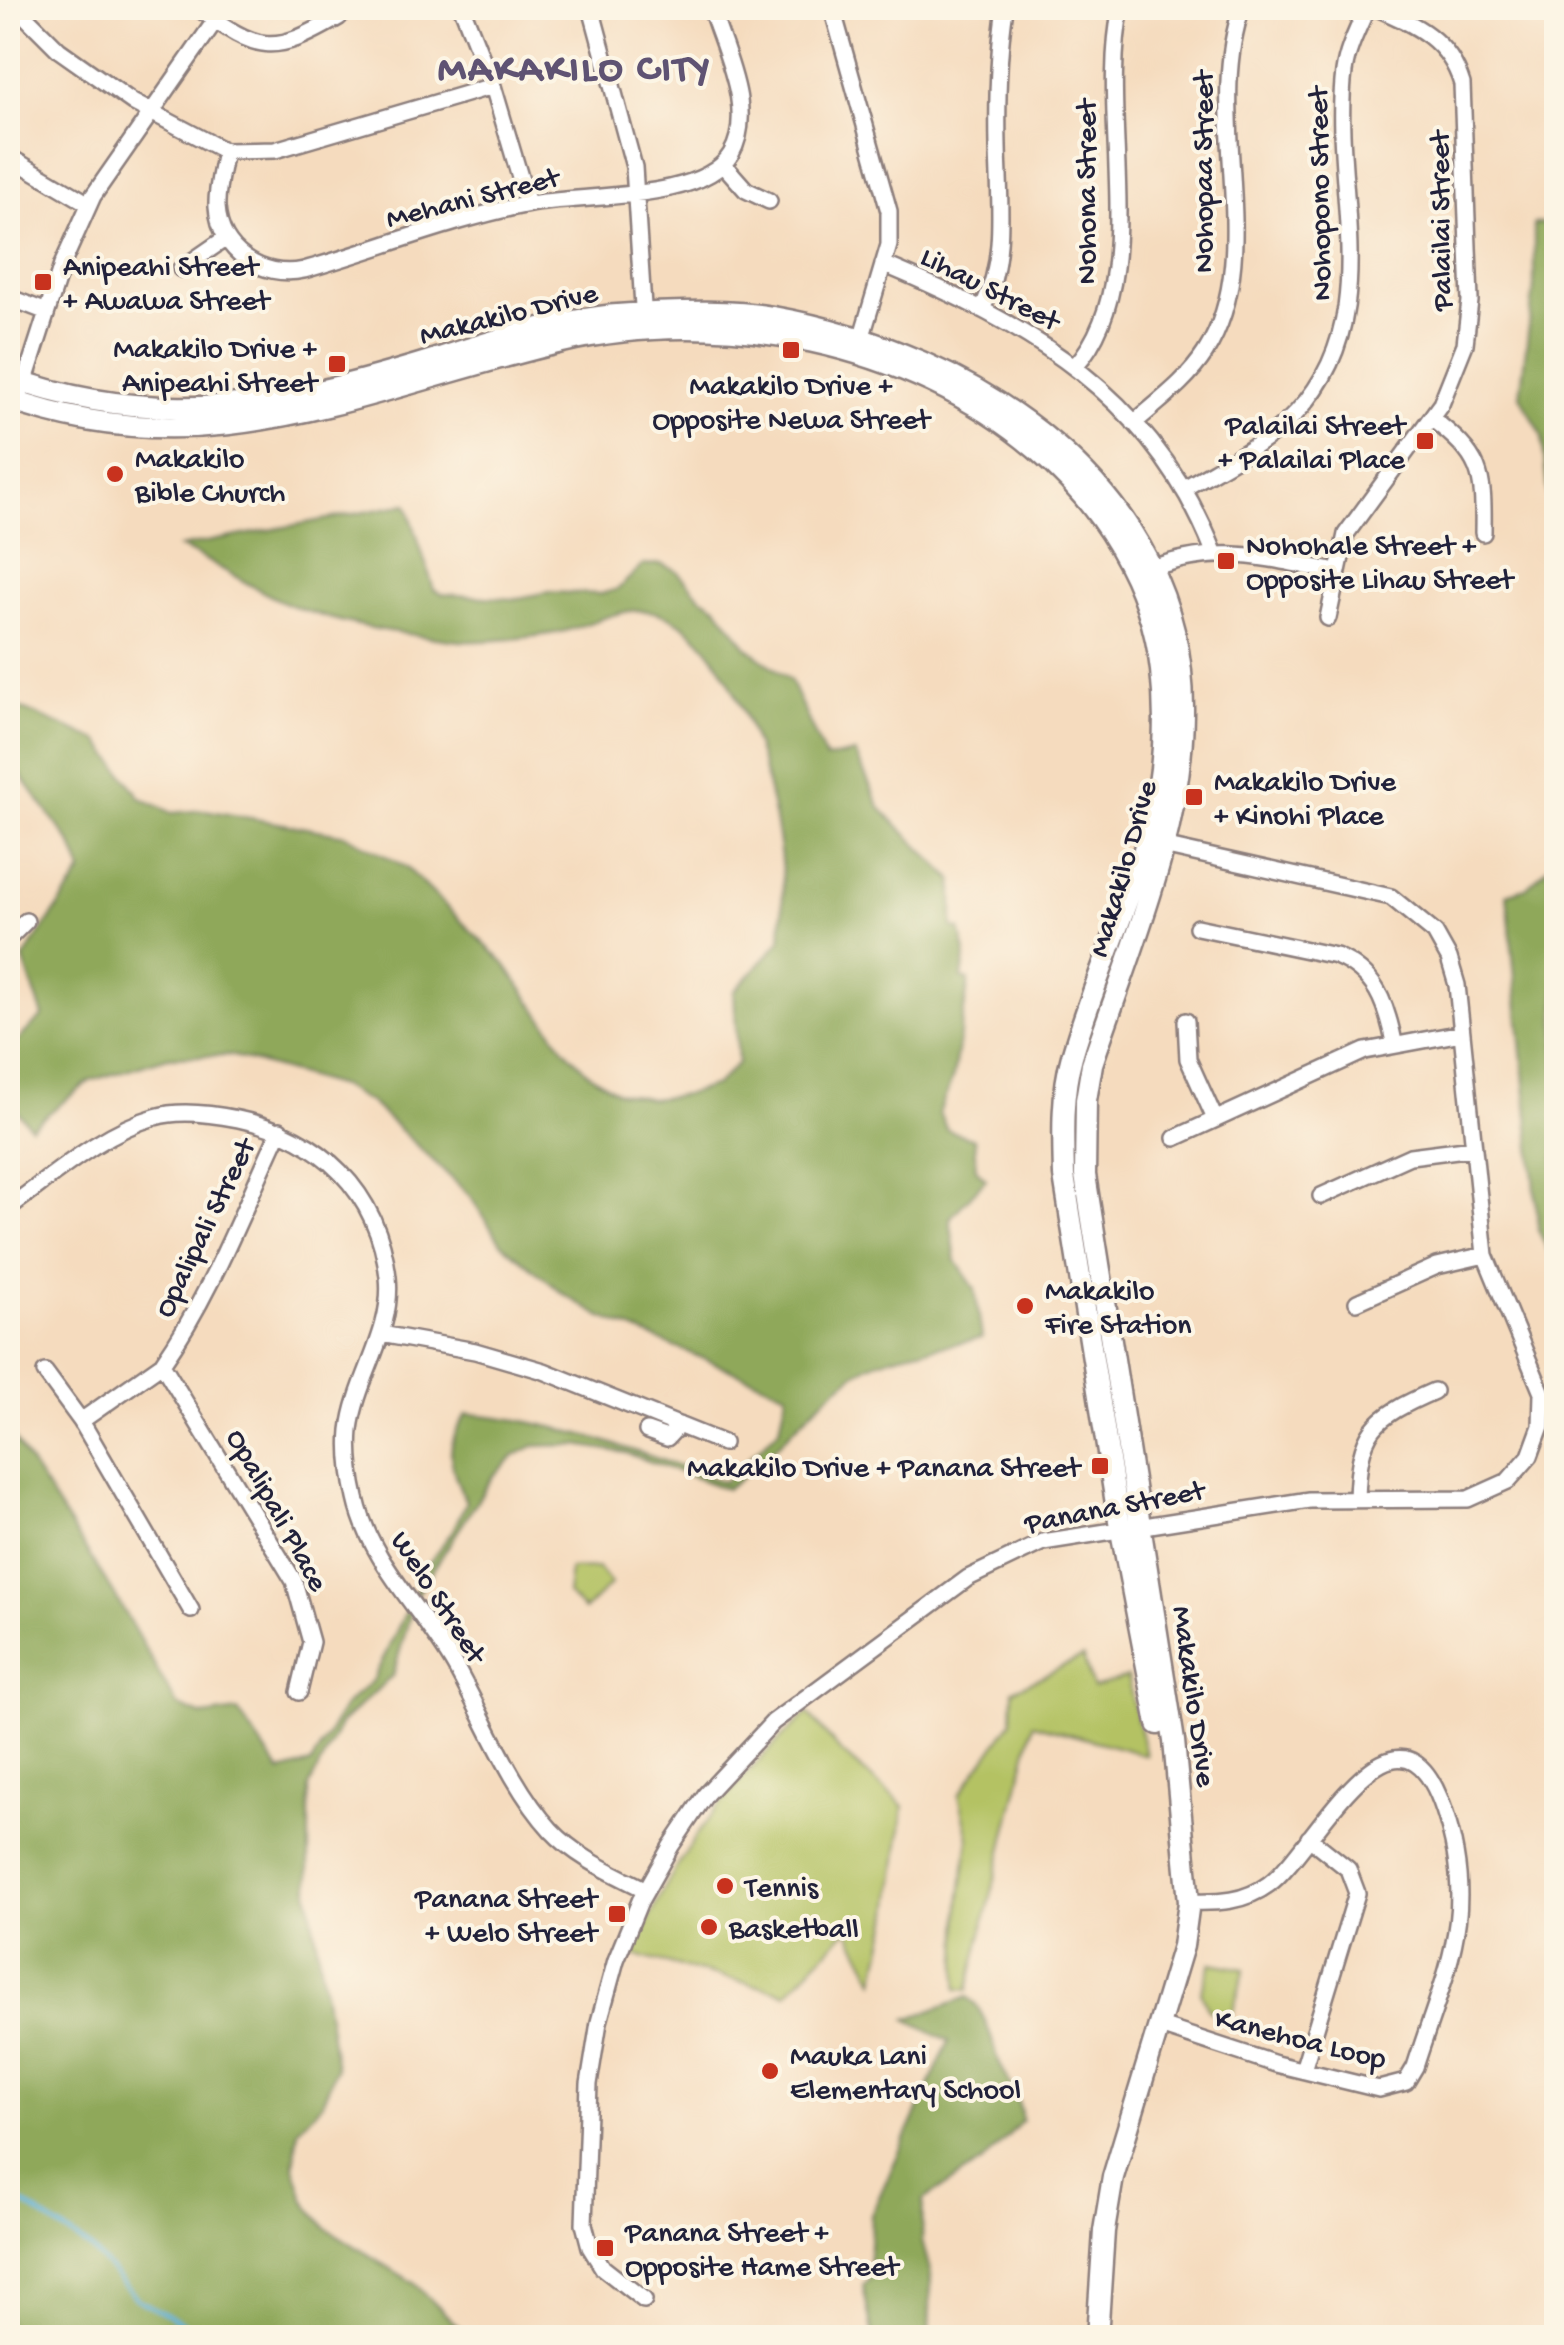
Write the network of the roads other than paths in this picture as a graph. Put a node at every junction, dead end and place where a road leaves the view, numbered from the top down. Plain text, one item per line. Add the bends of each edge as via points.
1 (17, 8) edge
2 (198, 8) edge
3 (462, 8) edge
4 (590, 8) edge
5 (711, 8) edge
6 (832, 8) edge
7 (1004, 8) edge
8 (1121, 8) edge
9 (1242, 8) edge
10 (1367, 8) edge
11 (1376, 8) edge
12 (219, 14) edge
13 (339, 17) dead end
14 (493, 86) junction
15 (151, 108) junction
16 (226, 151) junction
17 (8, 156) edge
18 (724, 164) junction
19 (637, 190) junction
20 (769, 201) dead end
21 (89, 204) junction
22 (528, 204) junction
23 (226, 238) junction
24 (883, 264) junction
25 (180, 269) dead end
26 (8, 296) edge
27 (983, 308) junction
28 (47, 312) junction
29 (644, 322) junction
30 (859, 345) junction
31 (1075, 366) junction
32 (14, 391) edge
33 (1431, 418) junction
34 (1134, 423) junction
35 (1183, 489) junction
36 (1484, 534) dead end
37 (1214, 552) junction
38 (1143, 572) junction
39 (1336, 572) junction
40 (1328, 618) dead end
41 (1156, 845) junction
42 (26, 920) dead end
43 (1197, 927) dead end
44 (8, 939) edge
45 (1186, 1021) dead end
46 (1462, 1033) junction
47 (1394, 1042) junction
48 (1215, 1119) junction
49 (280, 1130) junction
50 (1175, 1138) dead end
51 (1474, 1148) junction
52 (1321, 1196) dead end
53 (8, 1208) edge
54 (1486, 1255) junction
55 (1097, 1296) junction
56 (1357, 1302) dead end
57 (381, 1334) junction
58 (162, 1364) junction
59 (45, 1372) dead end
60 (1434, 1392) dead end
61 (81, 1422) junction
62 (679, 1425) junction
63 (647, 1431) dead end
64 (723, 1442) dead end
65 (1357, 1498) junction
66 (1142, 1523) junction
67 (1120, 1527) junction
68 (192, 1610) dead end
69 (299, 1692) dead end
70 (1185, 1828) junction
71 (1309, 1838) junction
72 (646, 1890) junction
73 (1189, 1902) junction
74 (1157, 2025) junction
75 (1303, 2070) junction
76 (644, 2300) dead end
77 (1097, 2338) edge

1 - 15 street via 58,50
2 - 12 street
3 - 14 street
4 - 19 street via 620,102
5 - 18 street via 740,110 739,135
6 - 24 street via 887,194
7 - 27 street via 997,94 1000,245
8 - 31 street, Nohona Street via 1113,56 1114,286 1102,329
9 - 34 street, Nohopaa Street via 1229,65 1227,302 1192,371
10 - 35 street, Nohopono Street via 1344,70 1350,292 1338,346 1312,394 1281,426
11 - 33 street, Palailai Street via 1437,41 1455,65 1464,94 1469,323 1455,375
12 - 13 street via 247,42 271,47
12 - 15 street
14 - 16 street via 275,150
14 - 22 street
15 - 16 street
15 - 21 street
16 - 23 street via 217,206
17 - 21 street
18 - 19 street, Mehani Street via 689,186
18 - 20 street via 750,194
19 - 22 street, Mehani Street
19 - 29 street
21 - 28 street
22 - 23 street, Mehani Street via 296,272 256,265
23 - 25 street
24 - 27 street, Lihau Street
24 - 30 street
26 - 28 street
27 - 31 street, Lihau Street
28 - 32 street
29 - 30 main road, Makakilo Drive
29 - 32 main road, Makakilo Drive via 358,401 236,424 158,428 92,422
30 - 38 main road, Makakilo Drive via 1014,430 1091,504
31 - 34 street, Lihau Street
33 - 36 street via 1476,460
33 - 39 street, Palailai Street via 1351,526
34 - 35 street, Lihau Street
35 - 37 street, Lihau Street
37 - 38 street
37 - 39 street
38 - 41 main road, Makakilo Drive via 1165,706
39 - 40 street, Palailai Street
41 - 46 street, Panana Street via 1364,888 1404,904 1435,933 1454,972
41 - 55 main road, Makakilo Drive via 1072,1059 1065,1098 1064,1176
42 - 44 street
43 - 47 street via 1352,964 1382,995
45 - 48 street via 1188,1060
46 - 47 street
46 - 51 street, Panana Street
47 - 48 street
48 - 50 street
49 - 53 street, Welo Street via 214,1114 160,1115 135,1124
49 - 57 street, Welo Street via 300,1136 334,1163 376,1230 388,1277
49 - 58 street, Opalipali Street via 200,1307
51 - 52 street via 1410,1156
51 - 54 street, Panana Street
54 - 56 street via 1430,1269
54 - 65 street, Panana Street via 1540,1382 1543,1415 1535,1446 1516,1474 1479,1496
55 - 66 main road, Makakilo Drive
55 - 67 main road, Makakilo Drive
57 - 62 street via 544,1371
57 - 72 street, Welo Street via 350,1428 350,1462 368,1536 453,1662 545,1822 582,1856
58 - 61 street, Opalipali Street
58 - 69 street, Opalipali Place via 294,1581 311,1642
59 - 61 street
60 - 65 street via 1394,1409 1370,1431 1360,1453
61 - 68 street
62 - 63 street via 667,1438
62 - 64 street
65 - 66 street, Panana Street
66 - 67 street, Panana Street
66 - 70 main road, Makakilo Drive
67 - 70 main road, Makakilo Drive
67 - 72 street, Panana Street via 1042,1542 992,1563 796,1704 706,1794
70 - 73 main road, Makakilo Drive
71 - 73 street, Kanehoa Loop via 1257,1892 1227,1902
71 - 75 street via 1348,1869 1358,1893
71 - 75 street, Kanehoa Loop via 1351,1785 1389,1762 1414,1762 1436,1784 1458,1850 1462,1891 1457,1932 1408,2080 1382,2090
72 - 76 street, Panana Street via 599,2022 583,2200 590,2247 611,2275
73 - 74 main road, Makakilo Drive via 1183,1946
74 - 75 street, Kanehoa Loop
74 - 77 main road, Makakilo Drive via 1113,2177

